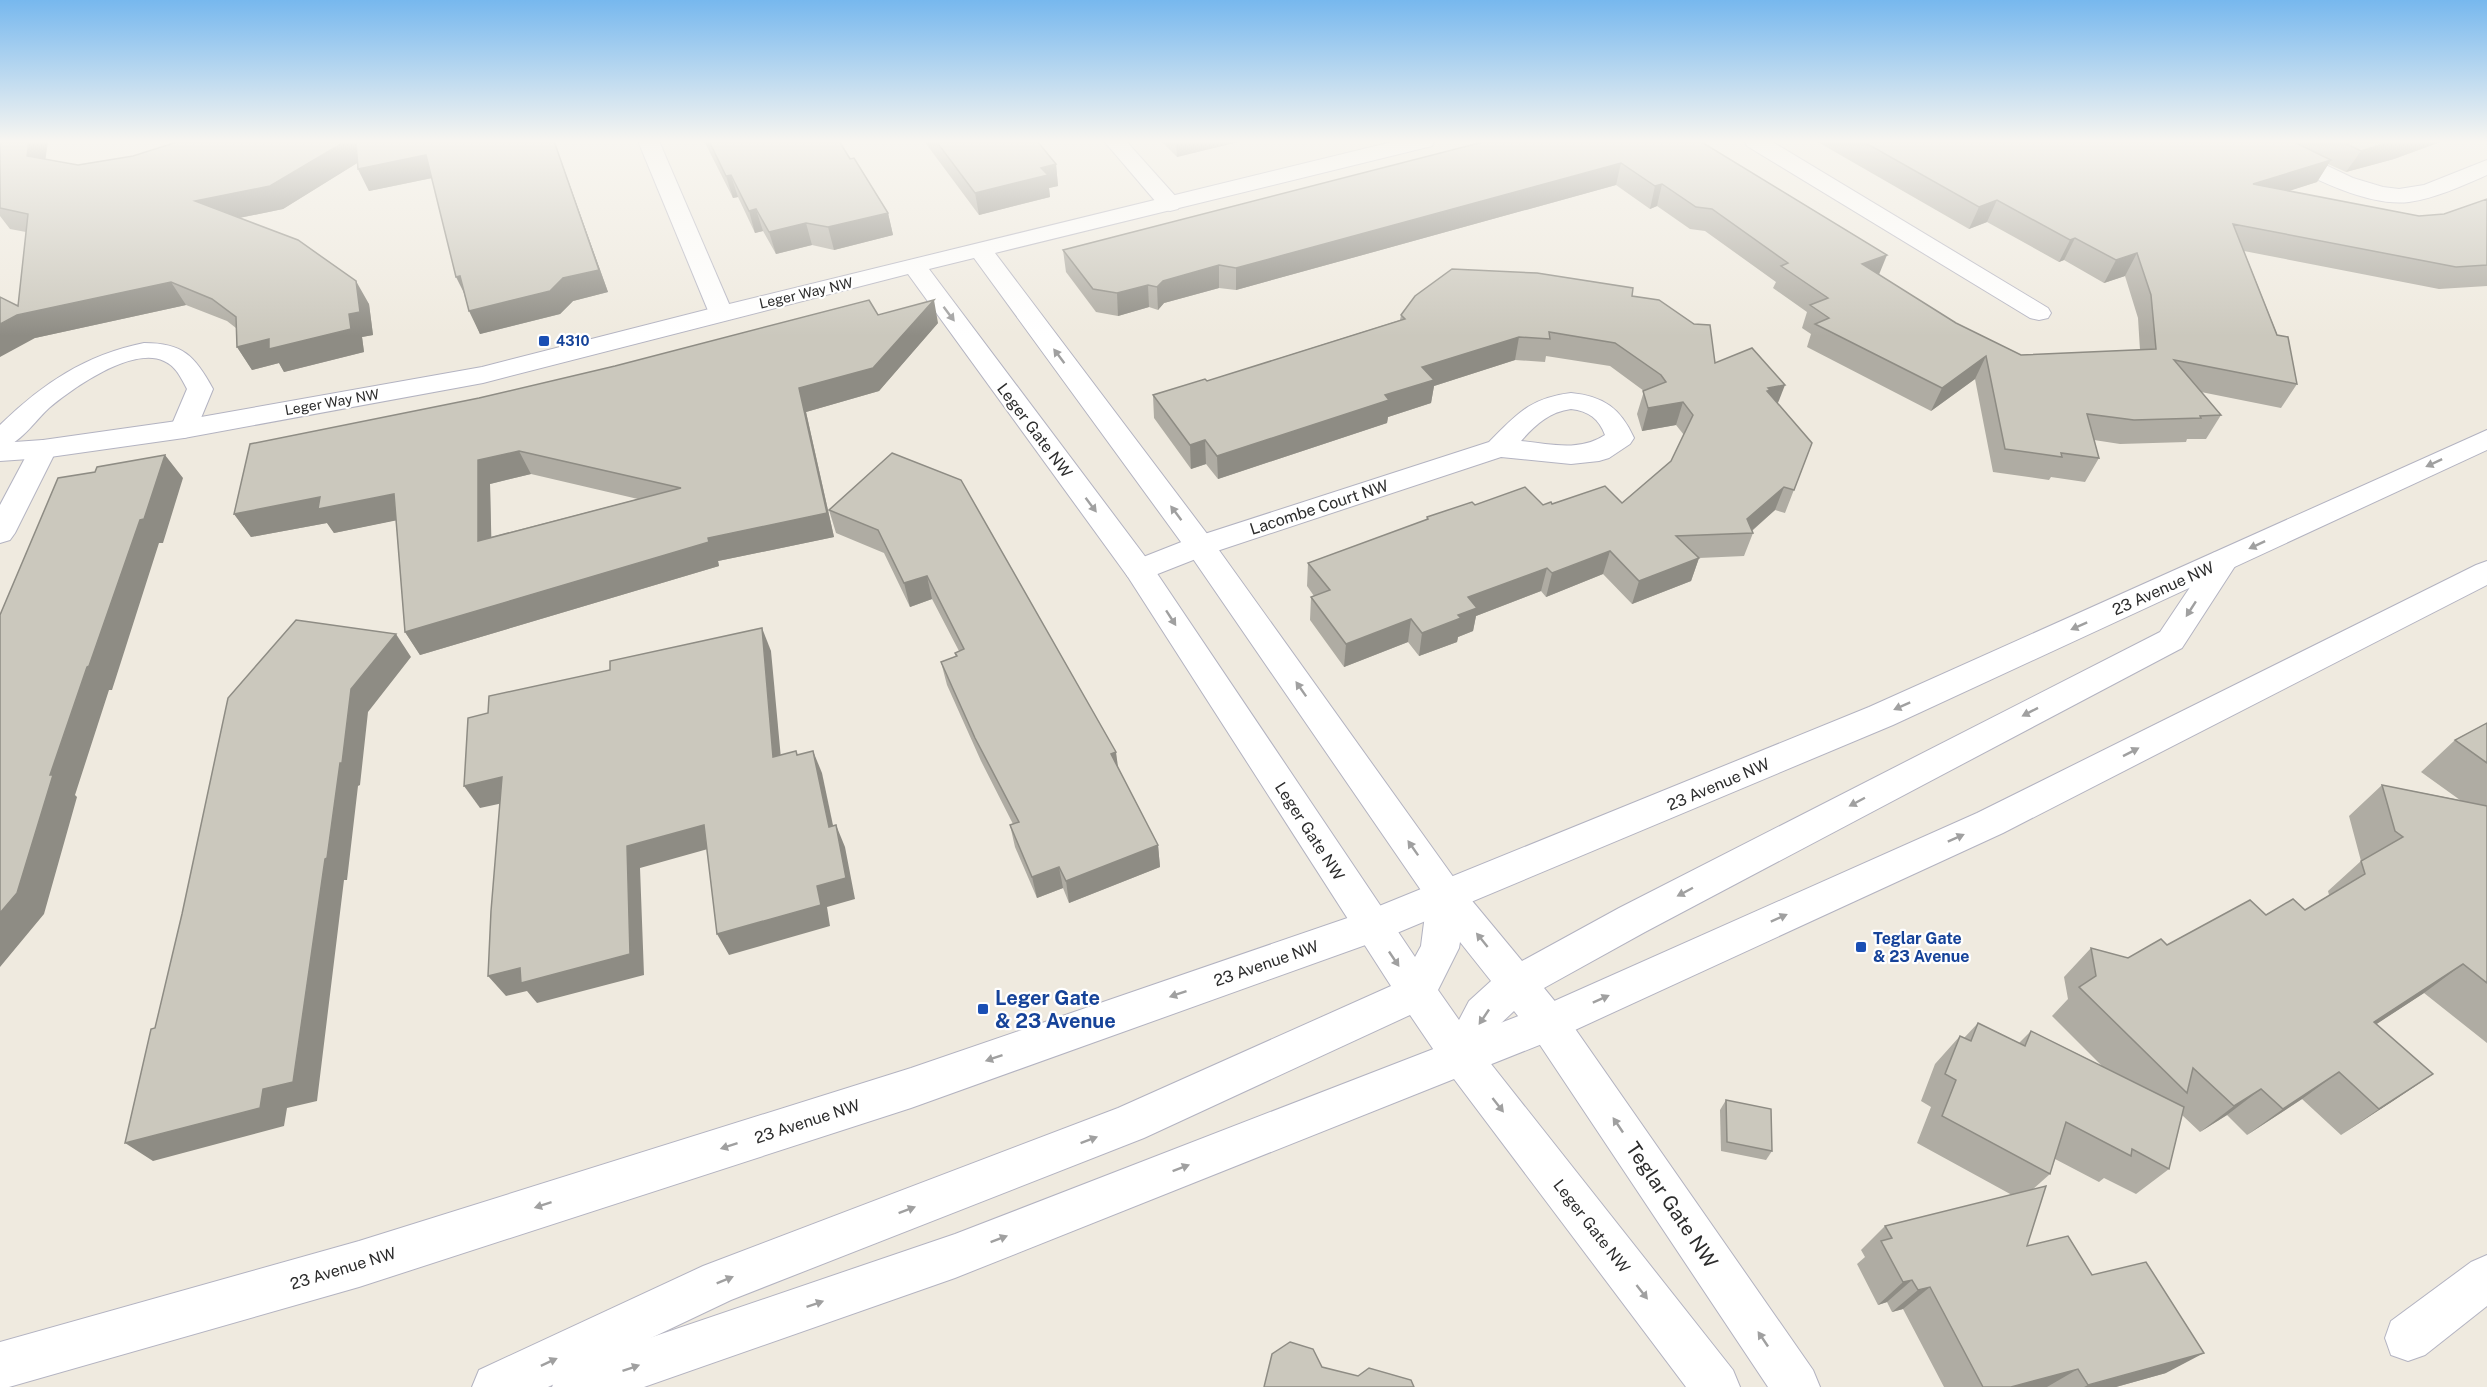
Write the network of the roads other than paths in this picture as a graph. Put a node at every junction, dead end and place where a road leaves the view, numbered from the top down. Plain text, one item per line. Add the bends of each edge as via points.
1 (675, 206) edge
2 (1163, 206) edge
3 (1862, 206) edge
4 (981, 251) junction
5 (915, 267) junction
6 (721, 313) junction
7 (2039, 313) dead end
8 (184, 429) junction
9 (2487, 438) edge
10 (0, 440) edge
11 (1499, 448) dead end
12 (43, 449) junction
13 (0, 452) edge
14 (0, 533) edge
15 (1200, 546) junction
16 (2224, 560) junction
17 (1139, 570) junction
18 (2487, 572) edge
19 (1446, 897) junction
20 (1372, 926) junction
21 (1517, 983) junction
22 (1417, 993) junction
23 (1548, 1023) junction
24 (1462, 1058) junction
25 (2487, 1278) edge
26 (2408, 1338) dead end
27 (0, 1366) edge
28 (496, 1387) edge
29 (576, 1387) edge
30 (1716, 1387) edge
31 (1796, 1387) edge

1 - 6 street
2 - 4 street, Leger Way NW
3 - 7 street
4 - 5 street, Leger Way NW
15 -> 4 street
5 - 6 street, Leger Way NW
5 -> 17 street, Leger Gate NW
6 - 8 street, Leger Way NW via 483,375
8 - 10 street via 200,389 190,370 174,356 150,350 92,367 45,397
8 - 12 street, Leger Way NW
9 -> 16 street, 23 Avenue NW
11 - 15 street, Lacombe Court NW
12 - 13 street, Leger Way NW
12 - 14 street
15 - 17 street, Lacombe Court NW
19 -> 15 street
16 -> 19 street, 23 Avenue NW via 1881,716
16 -> 21 street via 2171,640
17 -> 20 street, Leger Gate NW
23 -> 18 street via 1990,823
19 - 20 street, 23 Avenue NW
21 -> 19 street
19 - 22 street via 1440,948
20 -> 22 street, Leger Gate NW
20 -> 27 street, 23 Avenue NW via 910,1088 359,1264
21 - 23 street
21 -> 24 street via 1483,1014
22 - 24 street, Leger Gate NW
28 -> 22 street via 719,1282 1130,1124
23 - 24 street
31 -> 23 street, Teglar Gate NW
29 -> 24 street via 955,1256
24 -> 30 street, Leger Gate NW
25 - 26 street

